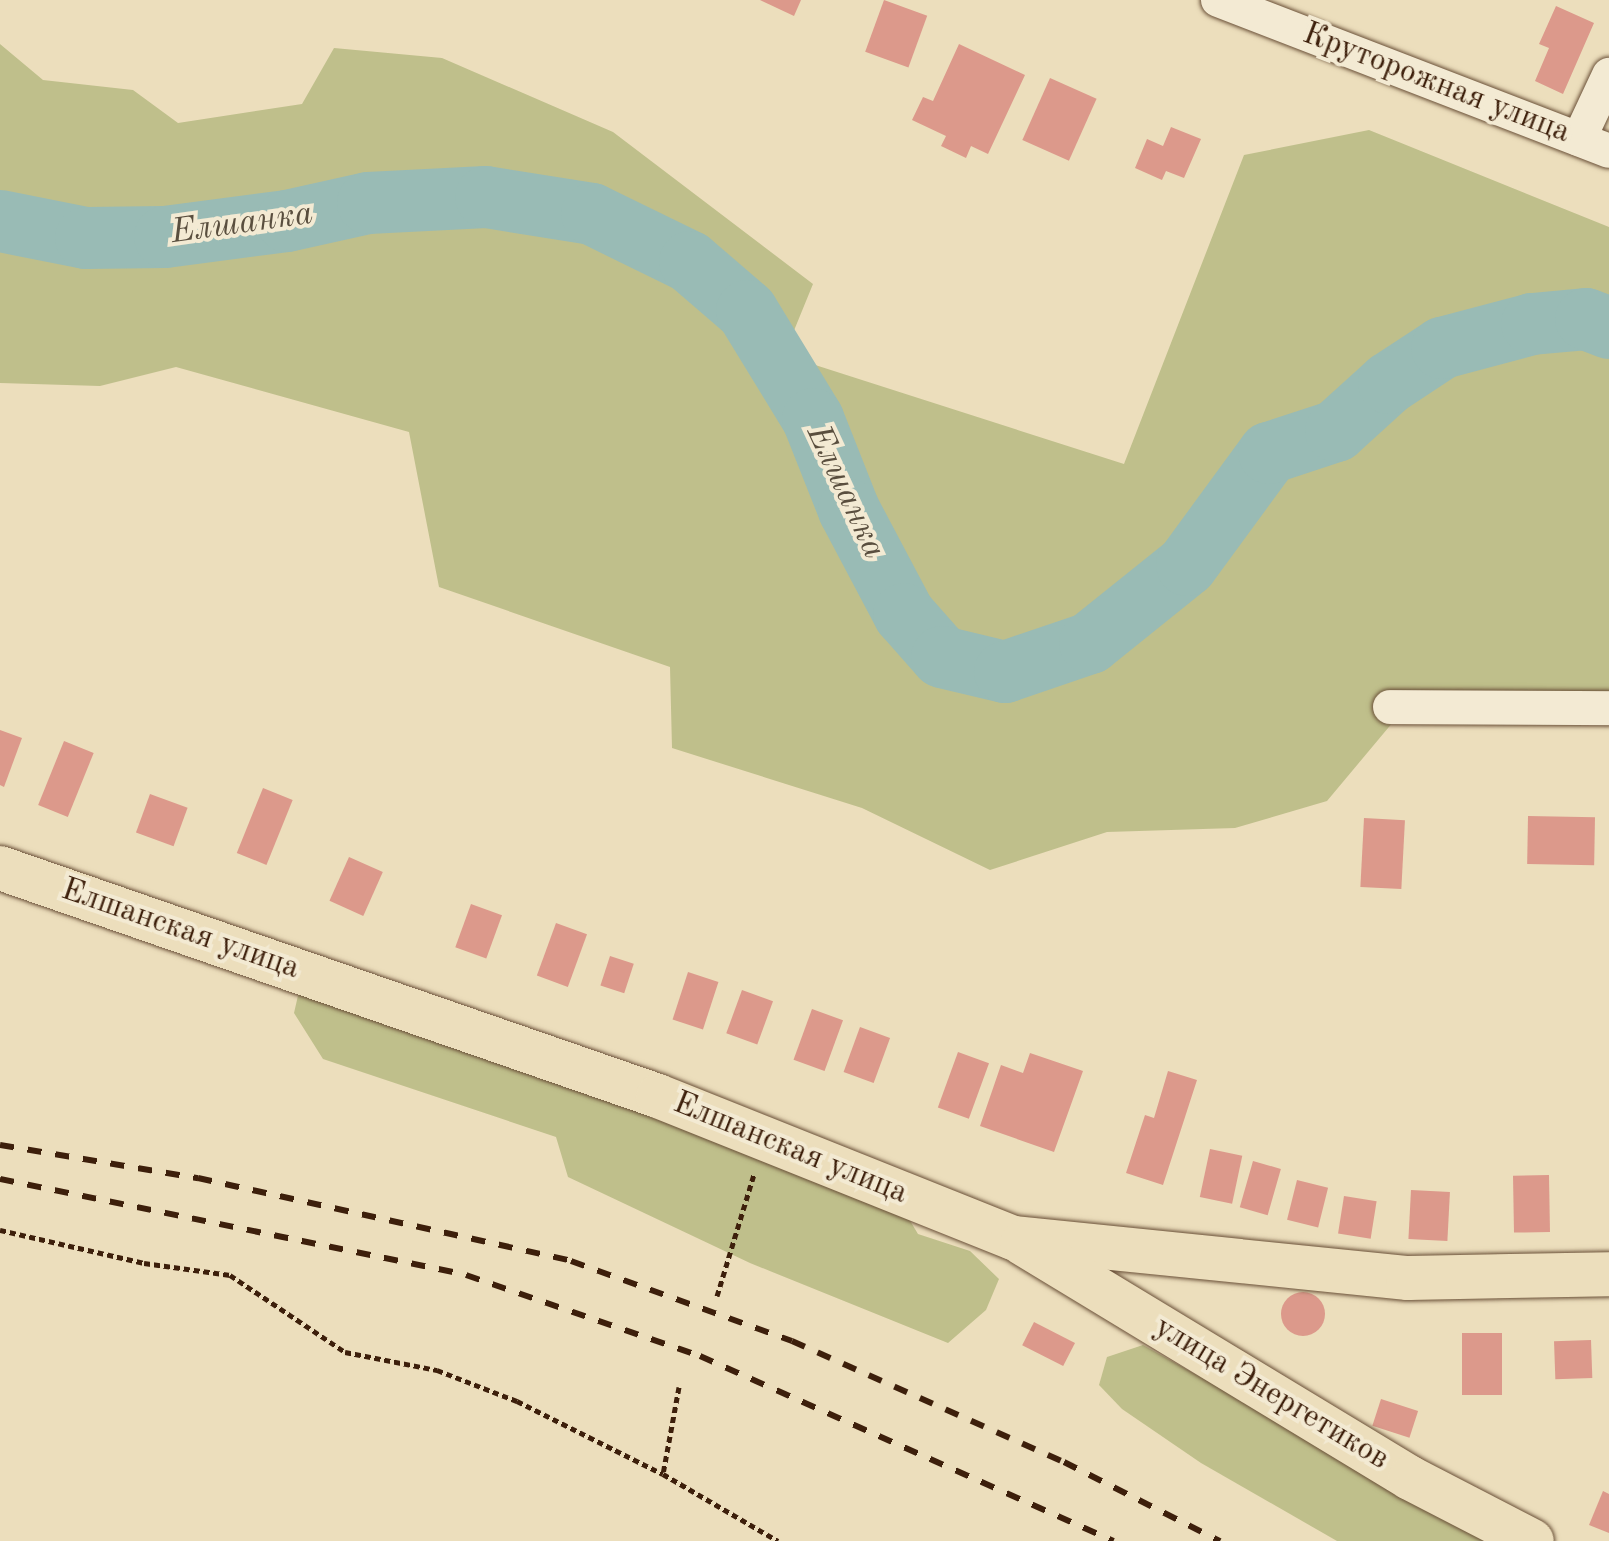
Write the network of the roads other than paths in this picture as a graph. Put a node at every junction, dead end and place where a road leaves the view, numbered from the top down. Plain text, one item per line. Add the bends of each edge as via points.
1 (1218, 0) edge
2 (1609, 75) edge
3 (1594, 145) edge
4 (1390, 707) dead end
5 (1609, 708) edge
6 (0, 868) edge
7 (1013, 1238) junction
8 (1609, 1274) edge
9 (1532, 1541) edge

1 - 3 street, Круторожная улица
2 - 3 street
4 - 5 street
6 - 7 main road, Елшанская улица via 658,1096
7 - 8 main road, Елшанская улица via 1408,1278
7 - 9 main road, улица Энергетиков via 1410,1478

